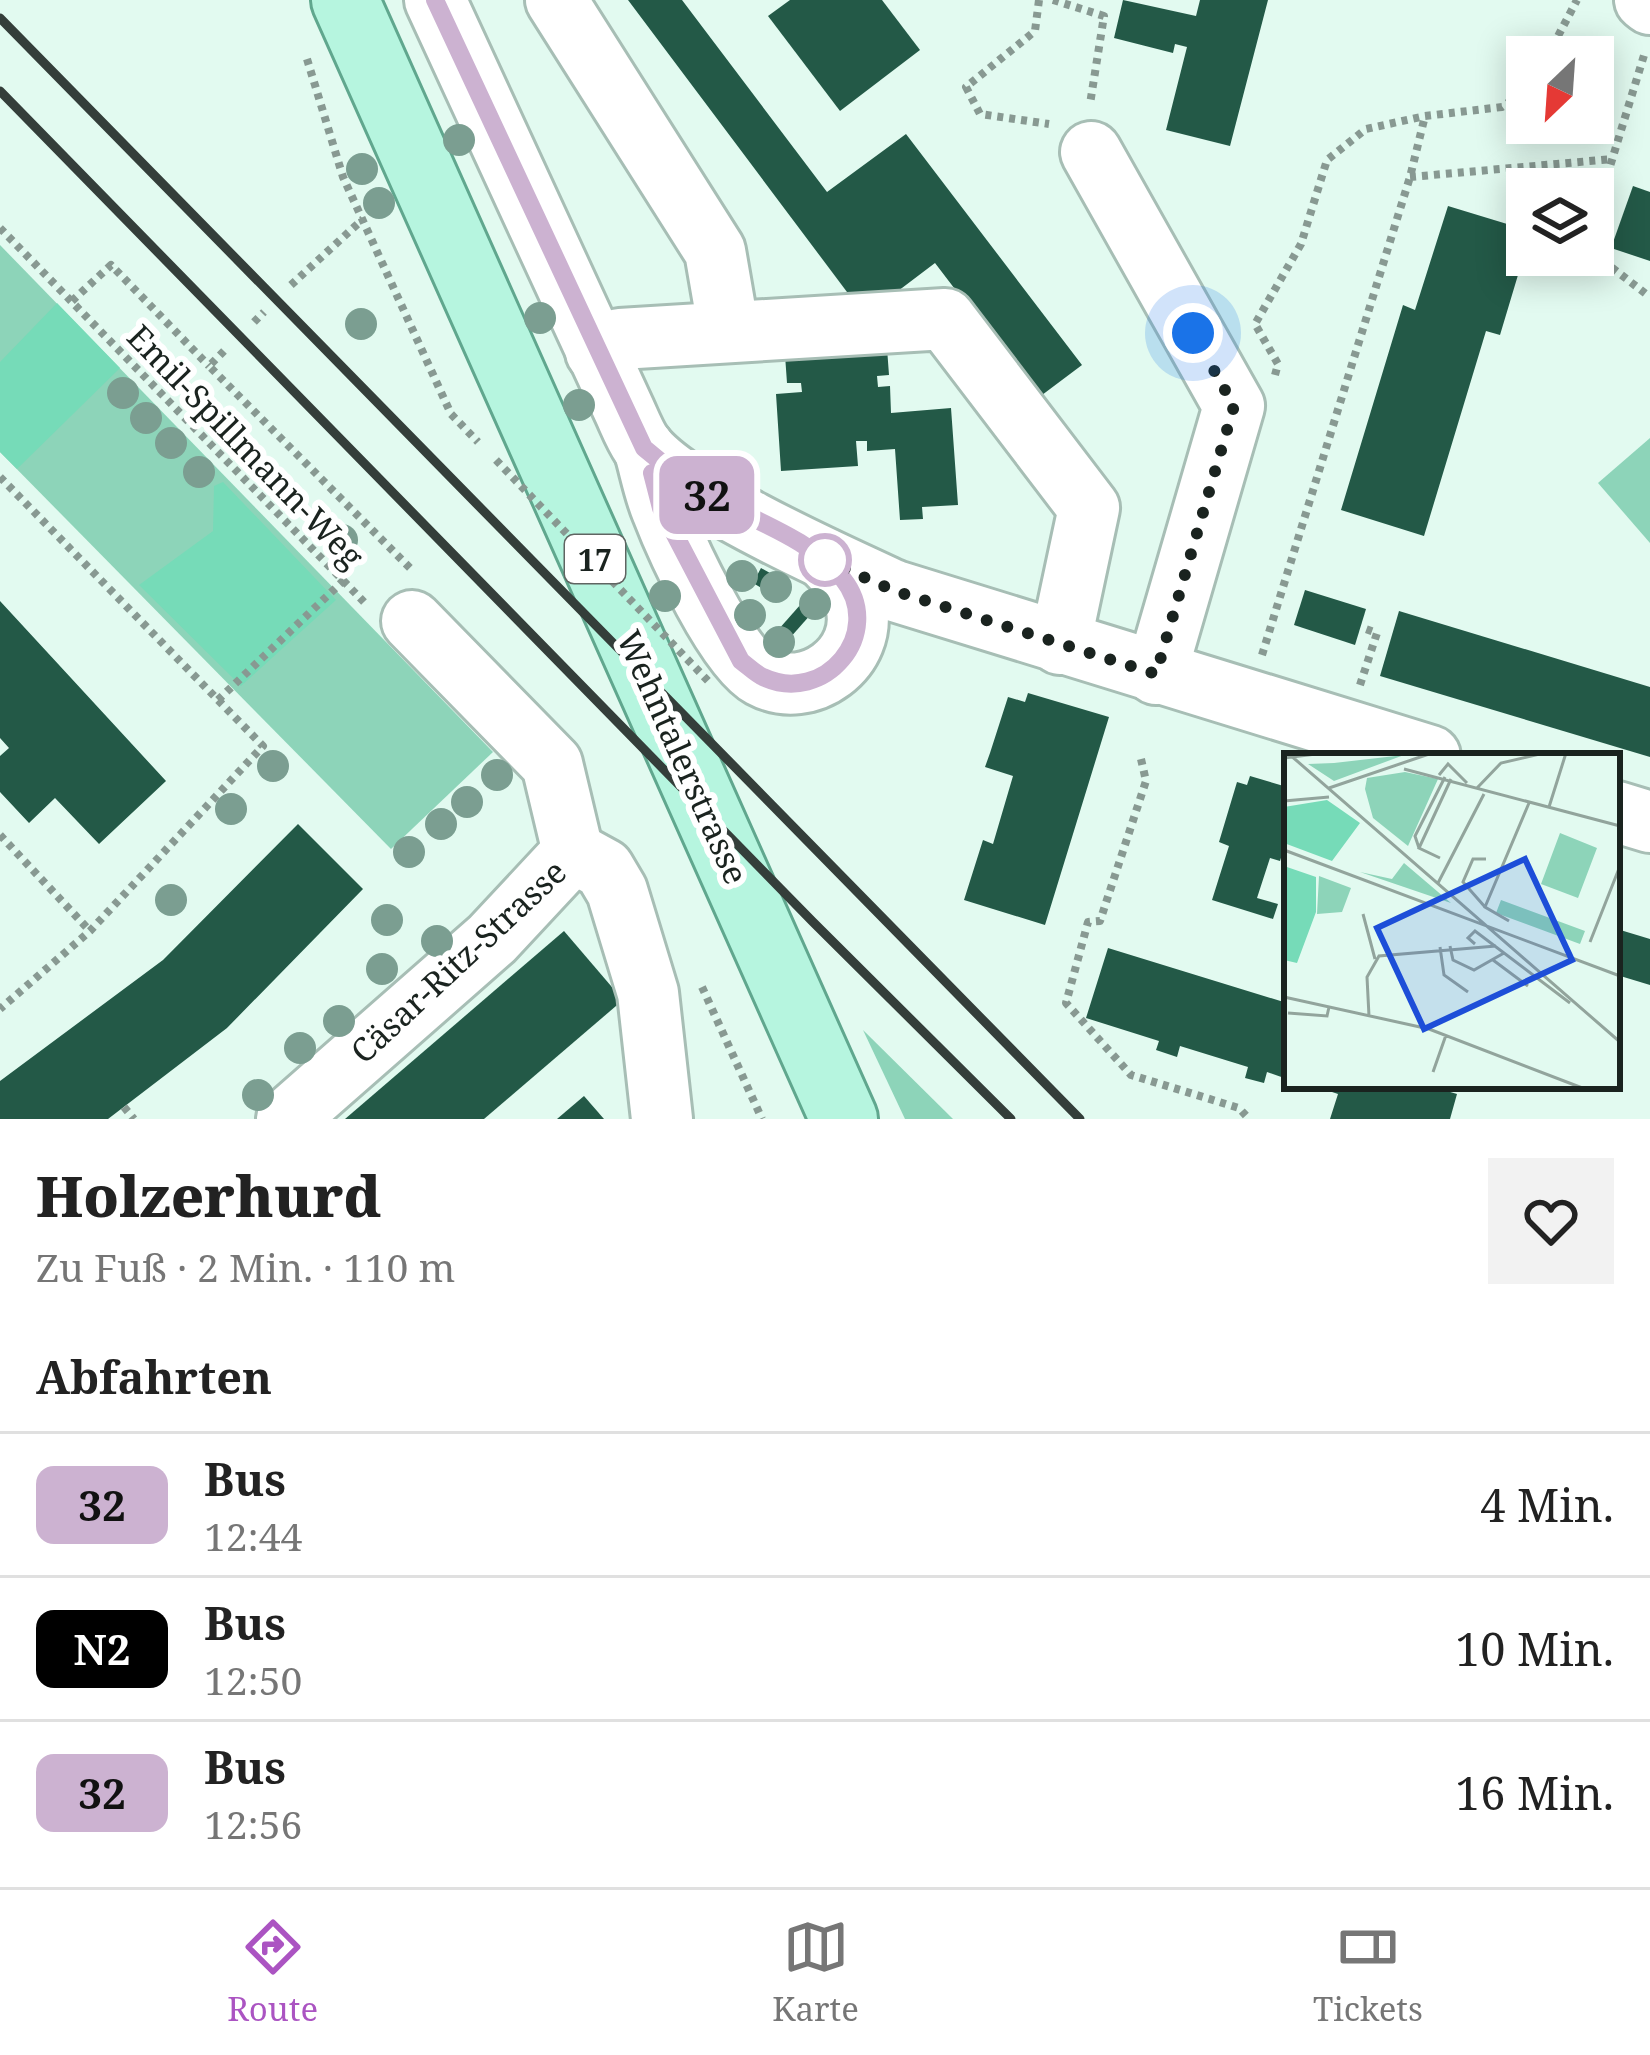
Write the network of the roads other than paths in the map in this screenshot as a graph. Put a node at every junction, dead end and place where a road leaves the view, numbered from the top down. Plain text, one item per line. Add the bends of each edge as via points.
1 (346, 0) edge
2 (435, 0) edge
3 (556, 0) edge
4 (1089, 141) road end
5 (729, 332) junction
6 (596, 352) junction
7 (644, 448) junction
8 (825, 560) junction
9 (418, 601) road end
10 (1060, 644) junction
11 (1156, 674) junction
12 (1420, 753) edge
13 (1620, 813) edge
14 (1650, 822) edge
15 (573, 852) junction
16 (287, 1119) edge
17 (662, 1119) edge
18 (844, 1119) edge

1 - 18 main road, Wehntalerstrasse / 17
2 - 6 street
3 - 5 street via 715,251
4 - 11 street via 1234,406
5 - 6 street via 620,339
5 - 10 street via 945,319 1089,508
6 - 7 street
7 - 8 street via 692,487
7 - 8 street via 661,508 727,640 764,678 819,678 855,642 853,596
8 - 10 street
9 - 15 street, Cäsar-Ritz-Strasse via 552,764
10 - 11 street
11 - 12 street
13 - 14 street
15 - 16 street, Cäsar-Ritz-Strasse via 492,939
15 - 17 street via 604,869 617,891 648,993

